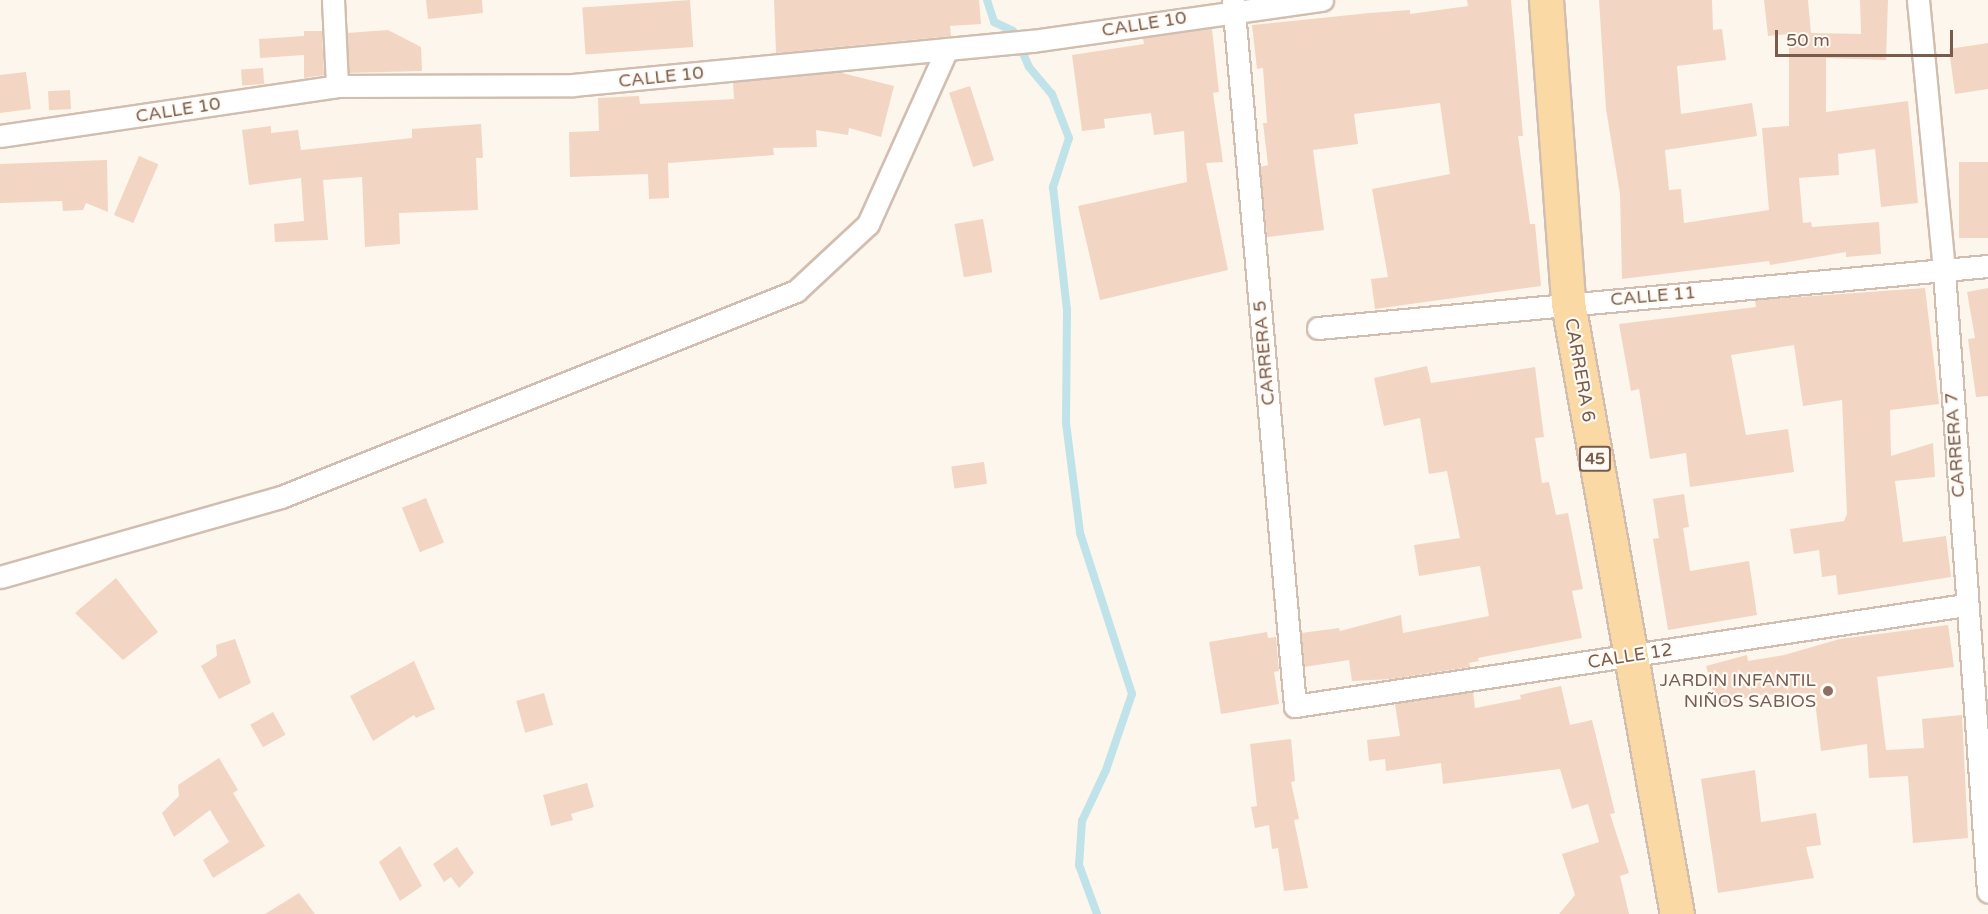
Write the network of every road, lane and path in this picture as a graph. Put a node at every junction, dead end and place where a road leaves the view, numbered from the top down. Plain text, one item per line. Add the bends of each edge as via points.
1 (333, 0) edge
2 (1322, 0) edge
3 (1546, 0) edge
4 (1918, 0) edge
5 (1233, 5) edge
6 (947, 49) junction
7 (337, 86) junction
8 (0, 136) edge
9 (1988, 266) edge
10 (1944, 271) junction
11 (1568, 303) junction
12 (1318, 328) dead end
13 (0, 577) edge
14 (1965, 605) junction
15 (1629, 656) junction
16 (1295, 706) joint
17 (1988, 891) edge
18 (1677, 914) edge

1 - 7 street
2 - 5 street, CALLE 10
3 - 11 main road, CARRERA 6 / 45
4 - 10 street, CARRERA 7
5 - 6 street, CALLE 10 via 1033,41
5 - 16 street, CARRERA 5
6 - 7 street, CALLE 10 via 573,85
6 - 13 street via 868,224 796,291 281,497
7 - 8 street, CALLE 10
9 - 10 street, CALLE 11
10 - 11 street, CALLE 11
10 - 14 street, CARRERA 7
11 - 12 street, CALLE 11
11 - 15 main road, CARRERA 6 / 45
14 - 15 street, CALLE 12
14 - 17 street, CARRERA 7
15 - 16 street, CALLE 12
15 - 18 main road, CARRERA 6 / 45

